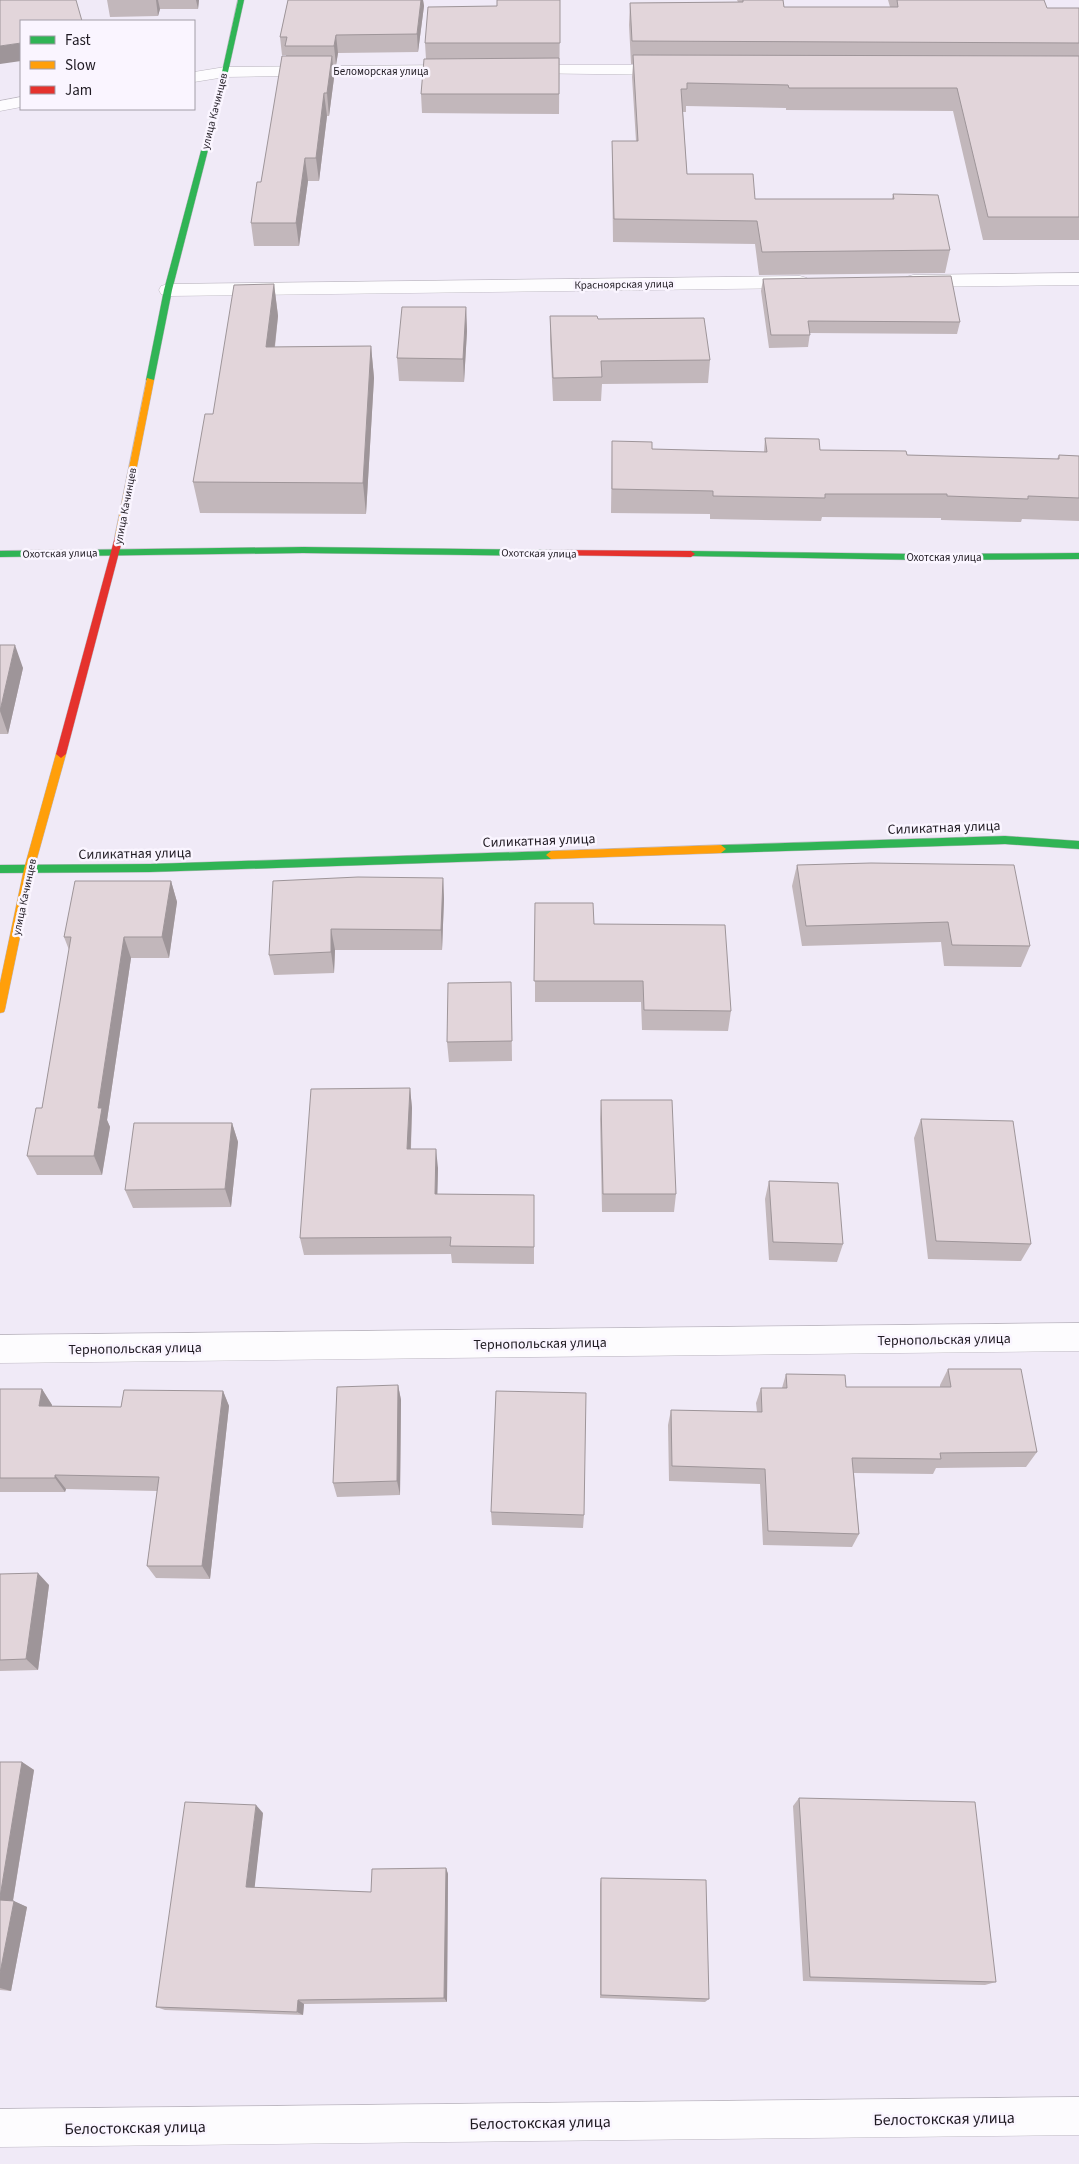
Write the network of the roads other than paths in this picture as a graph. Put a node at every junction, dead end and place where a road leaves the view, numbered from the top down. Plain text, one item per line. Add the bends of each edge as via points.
1 (241, 0) edge
2 (477, 70) edge
3 (506, 70) edge
4 (685, 70) edge
5 (224, 72) junction
6 (195, 76) edge
7 (20, 102) edge
8 (0, 106) edge
9 (1079, 279) edge
10 (891, 281) edge
11 (822, 282) edge
12 (168, 290) junction
13 (116, 553) junction
14 (0, 554) edge
15 (1079, 556) edge
16 (1079, 845) edge
17 (0, 869) edge
18 (29, 869) junction
19 (0, 1009) edge
20 (1079, 1337) edge
21 (0, 1349) edge
22 (1079, 2116) edge
23 (0, 2128) edge

1 - 5 street, улица Качинцев
2 - 5 street, Беломорская улица
3 - 4 street
5 - 6 street, Беломорская улица
5 - 12 street, улица Качинцев
7 - 8 street
9 - 10 street
11 - 12 street, Красноярская улица
12 - 13 street, улица Качинцев
13 - 14 street, Охотская улица
13 - 15 street, Охотская улица via 303,550
13 - 18 street, улица Качинцев
16 - 18 street, Силикатная улица via 1005,840 150,868
17 - 18 street, Силикатная улица
18 - 19 street, улица Качинцев
20 - 21 street, Тернопольская улица
22 - 23 street, Белостокская улица

